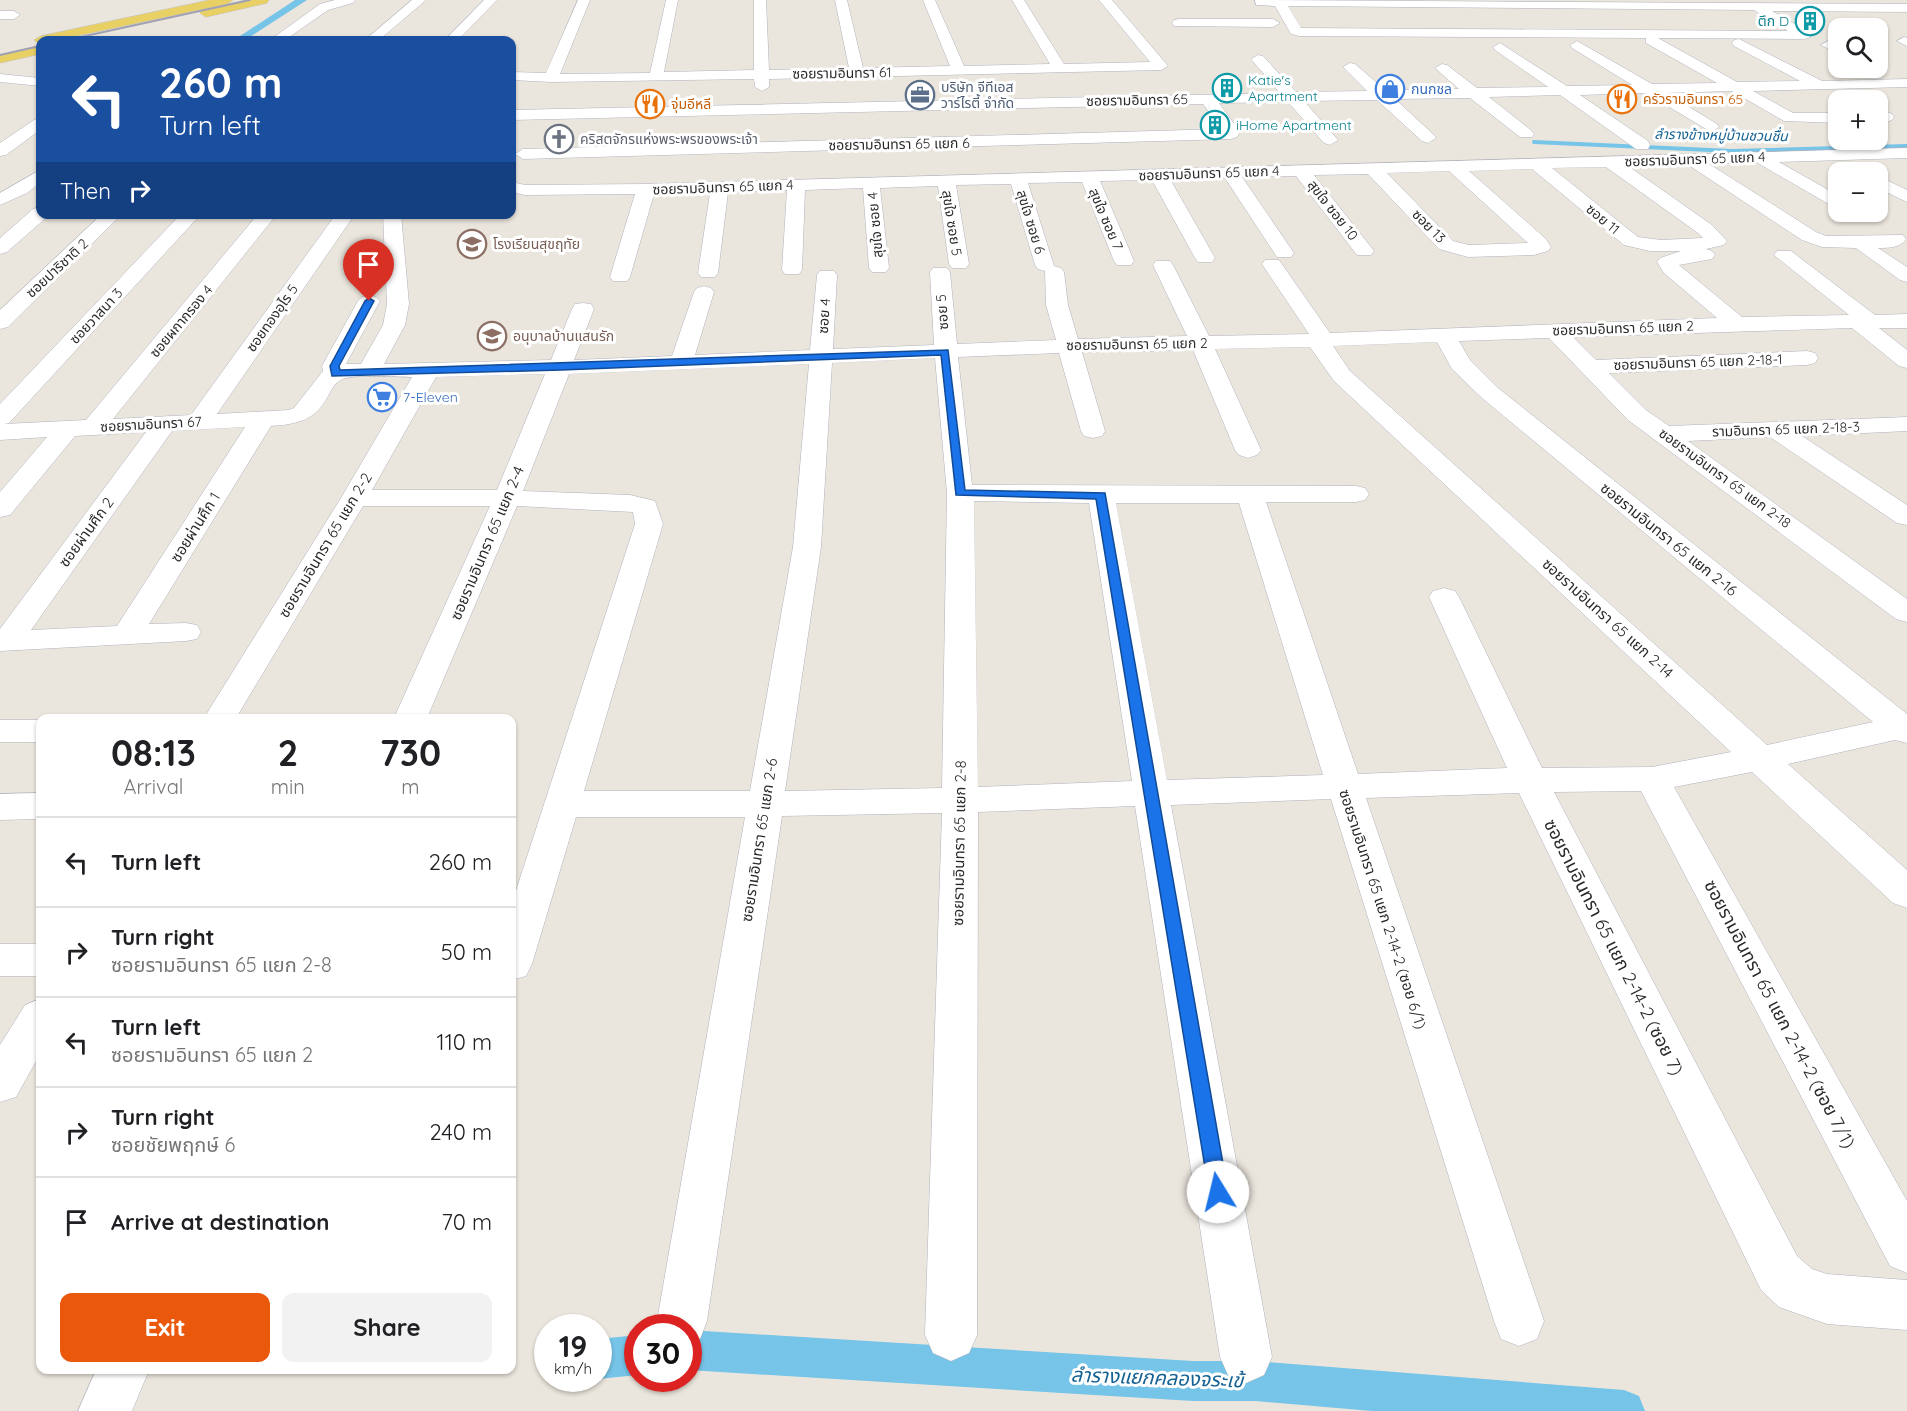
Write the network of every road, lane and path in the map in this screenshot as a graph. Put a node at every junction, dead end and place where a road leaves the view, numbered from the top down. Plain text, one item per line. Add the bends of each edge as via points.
1 (227, 0) edge
2 (263, 0) edge
3 (366, 0) edge
4 (420, 0) edge
5 (491, 0) edge
6 (584, 0) edge
7 (672, 0) edge
8 (760, 0) edge
9 (841, 0) edge
10 (929, 0) edge
11 (1018, 0) edge
12 (1105, 0) edge
13 (1259, 1) edge
14 (1280, 3) junction
15 (1614, 3) edge
16 (1395, 4) junction
17 (1746, 4) edge
18 (1517, 5) junction
19 (1637, 6) junction
20 (348, 7) edge
21 (1907, 8) edge
22 (0, 15) edge
23 (14, 15) dead end
24 (1146, 23) dead end
25 (1179, 23) dead end
26 (1125, 24) junction
27 (1422, 33) junction
28 (1551, 34) junction
29 (1679, 35) junction
30 (64, 36) edge
31 (100, 36) edge
32 (283, 36) edge
33 (376, 36) edge
34 (455, 36) edge
35 (1651, 40) dead end
36 (36, 42) edge
37 (1739, 43) dead end
38 (1577, 45) dead end
39 (1500, 47) dead end
40 (0, 50) edge
41 (36, 51) edge
42 (985, 58) dead end
43 (0, 59) edge
44 (1258, 59) dead end
45 (956, 64) junction
46 (1350, 67) dead end
47 (1059, 68) junction
48 (1442, 68) dead end
49 (857, 72) junction
50 (1888, 73) edge
51 (517, 76) edge
52 (656, 77) junction
53 (0, 78) edge
54 (551, 78) junction
55 (761, 81) junction
56 (36, 82) edge
57 (1907, 82) edge
58 (1819, 85) junction
59 (1732, 87) junction
60 (1650, 89) junction
61 (1561, 90) junction
62 (1830, 90) edge
63 (1472, 92) junction
64 (1378, 94) junction
65 (1290, 96) junction
66 (1207, 98) junction
67 (516, 115) edge
68 (540, 115) junction
69 (1828, 118) edge
70 (36, 126) edge
71 (1711, 127) dead end
72 (1526, 134) dead end
73 (1428, 138) dead end
74 (1330, 140) dead end
75 (1642, 145) dead end
76 (0, 151) edge
77 (1904, 154) edge
78 (1831, 155) junction
79 (1760, 157) junction
80 (1690, 159) junction
81 (1610, 161) junction
82 (1844, 162) edge
83 (1535, 163) junction
84 (1452, 165) junction
85 (1372, 168) junction
86 (1301, 170) junction
87 (1230, 172) junction
88 (516, 174) edge
89 (1158, 174) junction
90 (1089, 177) junction
91 (36, 178) edge
92 (1018, 179) junction
93 (946, 181) junction
94 (871, 183) junction
95 (796, 184) junction
96 (720, 187) junction
97 (1888, 187) edge
98 (646, 189) junction
99 (1828, 197) edge
100 (1907, 197) edge
101 (0, 200) edge
102 (36, 216) edge
103 (108, 219) edge
104 (187, 219) edge
105 (264, 219) edge
106 (342, 219) edge
107 (392, 219) edge
108 (1870, 223) dead end
109 (1863, 245) junction
110 (0, 248) edge
111 (1364, 251) dead end
112 (1713, 255) dead end
113 (1784, 255) dead end
114 (1205, 258) dead end
115 (1124, 261) dead end
116 (1163, 265) dead end
117 (879, 268) dead end
118 (950, 268) joint
119 (792, 270) dead end
120 (827, 275) dead end
121 (1907, 276) edge
122 (620, 277) dead end
123 (369, 301) dead end
124 (583, 309) dead end
125 (1864, 321) junction
126 (1907, 321) edge
127 (0, 322) edge
128 (1737, 324) junction
129 (1554, 330) junction
130 (1444, 334) junction
131 (1320, 339) junction
132 (1201, 343) junction
133 (1068, 346) junction
134 (945, 352) junction
135 (820, 358) junction
136 (1807, 358) dead end
137 (1907, 361) edge
138 (681, 363) junction
139 (561, 367) junction
140 (1589, 367) junction
141 (428, 370) junction
142 (368, 371) junction
143 (335, 374) junction
144 (0, 418) edge
145 (263, 418) junction
146 (199, 422) junction
147 (165, 423) junction
148 (80, 427) junction
149 (1900, 429) edge
150 (1776, 430) junction
151 (1093, 431) dead end
152 (0, 432) edge
153 (1665, 434) junction
154 (1248, 450) dead end
155 (960, 493) junction
156 (1356, 494) dead end
157 (1101, 495) junction
158 (1250, 496) junction
159 (354, 498) junction
160 (507, 498) junction
161 (0, 509) edge
162 (1907, 517) edge
163 (1444, 597) dead end
164 (1907, 613) edge
165 (186, 632) dead end
166 (127, 635) junction
167 (3, 641) edge
168 (222, 714) edge
169 (412, 714) edge
170 (1905, 728) edge
171 (36, 730) edge
172 (0, 731) edge
173 (1762, 758) junction
174 (1652, 779) junction
175 (1530, 780) junction
176 (1343, 787) junction
177 (1152, 792) junction
178 (960, 800) junction
179 (561, 804) junction
180 (765, 804) junction
181 (36, 806) edge
182 (0, 807) edge
183 (1907, 893) edge
184 (516, 951) edge
185 (0, 960) edge
186 (36, 960) edge
187 (36, 1024) edge
188 (0, 1083) edge
189 (1907, 1249) edge
190 (1907, 1305) edge
191 (683, 1314) edge
192 (1519, 1321) dead end
193 (951, 1335) dead end
194 (1246, 1357) dead end
195 (121, 1374) edge
196 (105, 1411) edge

1 - 30 main road
2 - 31 main road
3 - 20 street
4 - 33 street
5 - 34 street
6 - 54 street
7 - 52 street
8 - 55 street
9 - 49 street
10 - 45 street
11 - 47 street
12 - 26 street
13 - 14 street
13 - 25 street via 1276,29
14 - 16 street
14 - 27 street via 1299,32
15 - 18 street
15 - 19 street
16 - 18 street
16 - 27 street
17 - 19 street
17 - 21 street
17 - 29 street via 1804,35
18 - 28 street
19 - 29 street
20 - 32 street via 324,7
22 - 23 street
24 - 26 street
26 - 47 street, ซอยรามอินทรา 61 via 1161,66
27 - 28 street
28 - 29 street
35 - 59 street
36 - 40 main road
37 - 58 street
38 - 60 street
39 - 61 street
41 - 43 main road
42 - 45 street
44 - 65 street
45 - 47 street, ซอยรามอินทรา 61
45 - 49 street, ซอยรามอินทรา 61
46 - 64 street
48 - 63 street
49 - 55 street, ซอยรามอินทรา 61
50 - 57 street
51 - 54 street, ซอยรามอินทรา 61
52 - 54 street, ซอยรามอินทรา 61
52 - 55 street, ซอยรามอินทรา 61
53 - 56 street
57 - 58 street, ซอยรามอินทรา 65
58 - 59 street, ซอยรามอินทรา 65
58 - 62 street
59 - 60 street, ซอยรามอินทรา 65
59 - 69 street via 1790,118
60 - 61 street, ซอยรามอินทรา 65
60 - 71 street
61 - 63 street, ซอยรามอินทรา 65
61 - 75 street
63 - 64 street, ซอยรามอินทรา 65
63 - 72 street
64 - 65 street, ซอยรามอินทรา 65
64 - 73 street
65 - 66 street, ซอยรามอินทรา 65
65 - 74 street
66 - 68 street, ซอยรามอินทรา 65
66 - 88 street, ซอยรามอินทรา 65 แยก 6 via 1231,134
67 - 68 street, ซอยรามอินทรา 65
68 - 88 street
70 - 76 street
77 - 78 street, ซอยรามอินทรา 65 แยก 4
78 - 79 street, ซอยรามอินทรา 65 แยก 4
78 - 82 street
79 - 80 street, ซอยรามอินทรา 65 แยก 4
79 - 99 street
80 - 81 street, ซอยรามอินทรา 65 แยก 4
80 - 109 street via 1809,236
81 - 83 street, ซอยรามอินทรา 65 แยก 4
81 - 83 street, ซอย 11 via 1717,241 1640,245
83 - 84 street, ซอยรามอินทรา 65 แยก 4
84 - 85 street, ซอยรามอินทรา 65 แยก 4
84 - 85 street, ซอย 13 via 1541,247 1468,251 1446,245
85 - 86 street, ซอยรามอินทรา 65 แยก 4
86 - 87 street, ซอยรามอินทรา 65 แยก 4
86 - 111 street, สุขใจ ซอย 10
87 - 89 street, ซอยรามอินทรา 65 แยก 4
87 - 131 street, ซอยรามอินทรา 65 แยก 2-14
88 - 98 street, ซอยรามอินทรา 65 แยก 4 via 525,190
89 - 90 street, ซอยรามอินทรา 65 แยก 4
89 - 114 street
90 - 92 street, ซอยรามอินทรา 65 แยก 4
90 - 115 street, สุขใจ ซอย 7
91 - 101 street
92 - 93 street, ซอยรามอินทรา 65 แยก 4
92 - 133 street, สุขใจ ซอย 6 via 1049,268
93 - 94 street, ซอยรามอินทรา 65 แยก 4
93 - 118 street, สุขใจ ซอย 5
94 - 95 street, ซอยรามอินทรา 65 แยก 4
94 - 117 street, สุขใจ ซอย 4
95 - 96 street, ซอยรามอินทรา 65 แยก 4
95 - 119 street
96 - 98 street, ซอยรามอินทรา 65 แยก 4
96 - 138 street via 706,283
97 - 100 street
98 - 122 street
102 - 110 street
103 - 127 street, ซอยปาริชาติ 2
104 - 144 street, ซอยวาสนา 3
105 - 148 street, ซอยผกากรอง 4
106 - 146 street, ซอยทองอุไร 5
107 - 142 street via 398,304 394,324
108 - 109 street via 1896,239
109 - 121 street
112 - 128 street via 1685,256 1667,262
113 - 125 street
116 - 132 street
118 - 134 street, ซอย 5
120 - 135 street, ซอย 4
123 - 143 street via 334,366
124 - 139 street, ซอยรามอินทรา 65 แยก 2-4
125 - 126 street, ซอยรามอินทรา 65 แยก 2
125 - 128 street, ซอยรามอินทรา 65 แยก 2
125 - 137 street
128 - 129 street, ซอยรามอินทรา 65 แยก 2
129 - 130 street, ซอยรามอินทรา 65 แยก 2
129 - 140 street, ซอยรามอินทรา 65 แยก 2-18
130 - 131 street, ซอยรามอินทรา 65 แยก 2
130 - 170 street, ซอยรามอินทรา 65 แยก 2-16 via 1460,364 1490,393
131 - 132 street, ซอยรามอินทรา 65 แยก 2
131 - 173 street, ซอยรามอินทรา 65 แยก 2-14 via 1342,376
132 - 133 street, ซอยรามอินทรา 65 แยก 2
132 - 154 street
133 - 134 street, ซอยรามอินทรา 65 แยก 2
133 - 151 street, สุขใจ ซอย 6
134 - 135 street, ซอยรามอินทรา 65 แยก 2
134 - 155 street, ซอยรามอินทรา 65 แยก 2-8
135 - 138 street, ซอยรามอินทรา 65 แยก 2
135 - 180 street, ซอยรามอินทรา 65 แยก 2-6 via 807,547
136 - 140 street, ซอยรามอินทรา 65 แยก 2-18-1
138 - 139 street, ซอยรามอินทรา 65 แยก 2
139 - 141 street, ซอยรามอินทรา 65 แยก 2
139 - 160 street, ซอยรามอินทรา 65 แยก 2-4
140 - 153 street, ซอยรามอินทรา 65 แยก 2-18 via 1637,415
141 - 142 street, ซอยรามอินทรา 65 แยก 2
141 - 159 street, ซอยรามอินทรา 65 แยก 2-2
142 - 143 street, ซอยรามอินทรา 65 แยก 2
143 - 145 street, ซอยรามอินทรา 67 via 324,382 309,410 294,417
145 - 146 street, ซอยรามอินทรา 67
145 - 166 street, ซอยผ่านศึก 1
146 - 147 street, ซอยรามอินทรา 67
147 - 148 street, ซอยรามอินทรา 67
147 - 167 street, ซอยผ่านศึก 2
148 - 152 street, ซอยรามอินทรา 67
148 - 161 street, ซอยผกากรอง 4
149 - 150 street, รามอินทรา 65 แยก 2-18-3
150 - 153 street, รามอินทรา 65 แยก 2-18-3
150 - 162 street
153 - 164 street, ซอยรามอินทรา 65 แยก 2-18
155 - 157 street
155 - 178 street, ซอยรามอินทรา 65 แยก 2-8
156 - 158 street
157 - 158 street
157 - 177 street
158 - 176 street, ซอยรามอินทรา 65 แยก 2-14-2 (ซอย 6/1)
159 - 160 street
159 - 168 street, ซอยรามอินทรา 65 แยก 2-2
160 - 169 street, ซอยรามอินทรา 65 แยก 2-4
160 - 179 street via 630,503 645,507 648,516 649,524
163 - 175 street, ซอยรามอินทรา 65 แยก 2-14-2 (ซอย 7)
165 - 166 street
166 - 167 street
170 - 173 street
171 - 172 street
173 - 174 street
173 - 183 street, ซอยรามอินทรา 65 แยก 2-14
174 - 175 street
174 - 189 street, ซอยรามอินทรา 65 แยก 2-14-2 (ซอย 7/1)
175 - 176 street
175 - 190 street, ซอยรามอินทรา 65 แยก 2-14-2 (ซอย 7) via 1779,1273 1797,1289 1827,1299
176 - 177 street
176 - 192 street, ซอยรามอินทรา 65 แยก 2-14-2 (ซอย 6/1)
177 - 178 street
177 - 194 street
178 - 180 street
178 - 193 street, ซอยรามอินทรา 65 แยก 2-8
179 - 180 street
179 - 184 street
180 - 191 street, ซอยรามอินทรา 65 แยก 2-6
181 - 182 street
185 - 186 street
187 - 188 street
195 - 196 street

